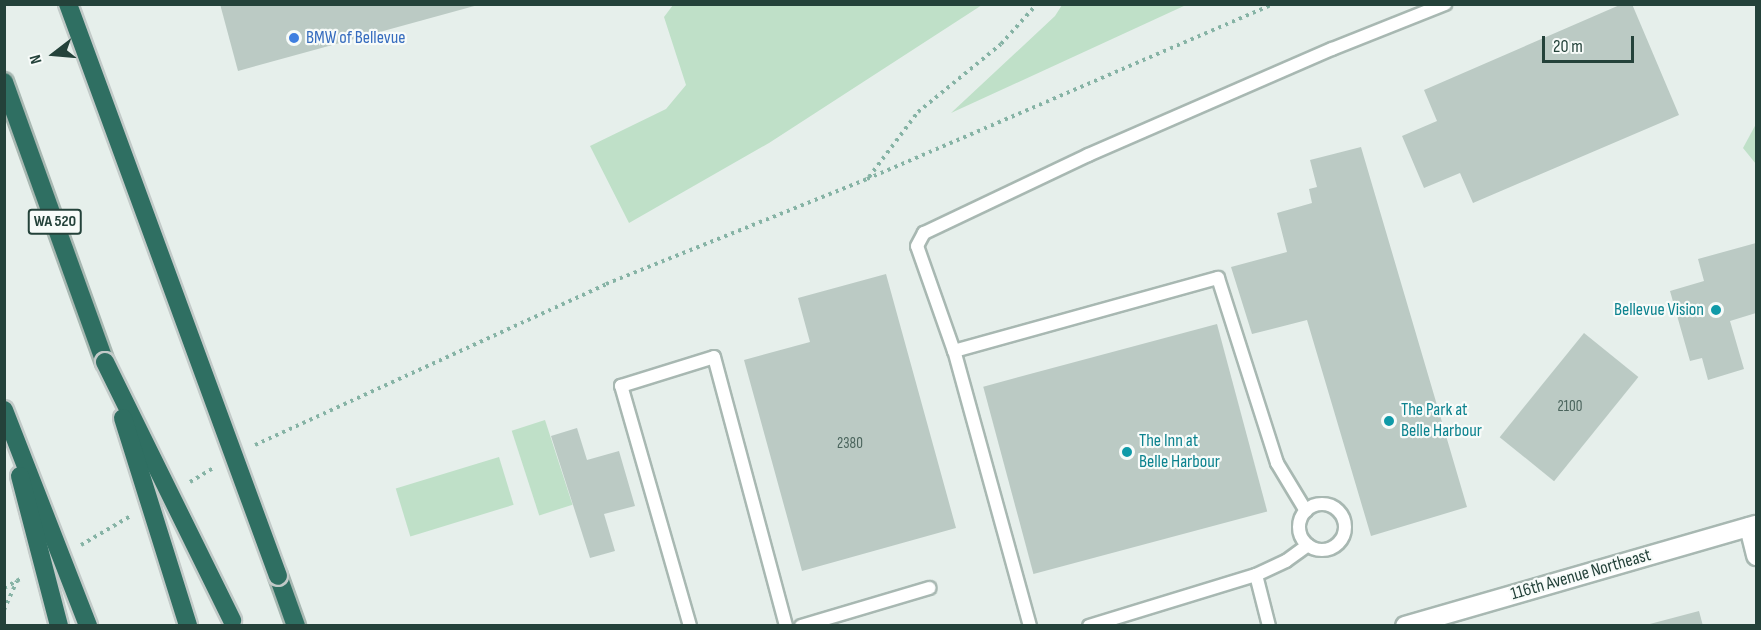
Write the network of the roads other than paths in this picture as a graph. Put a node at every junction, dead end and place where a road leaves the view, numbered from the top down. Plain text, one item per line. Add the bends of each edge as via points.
1 (68, 4) edge
2 (1445, 4) edge
3 (4, 82) edge
4 (954, 351) junction
5 (105, 362) junction
6 (4, 410) edge
7 (4, 420) edge
8 (1306, 511) junction
9 (1753, 526) edge
10 (1308, 545) junction
11 (1756, 556) edge
12 (1256, 575) junction
13 (929, 588) dead end
14 (1438, 621) edge
15 (233, 623) edge
16 (59, 626) edge
17 (88, 626) edge
18 (188, 626) edge
19 (296, 626) edge
20 (690, 626) edge
21 (786, 626) edge
22 (801, 626) edge
23 (1030, 626) edge
24 (1089, 626) edge
25 (1269, 626) edge
26 (1404, 626) edge

1 - 19 highway, bridge
2 - 4 lane via 1109,146 924,232 916,246
3 - 5 highway, WA 520
4 - 8 lane via 1218,278 1277,464
4 - 23 lane
5 - 15 highway, bridge
5 - 18 highway, WA 520, bridge
6 - 17 highway, bridge
7 - 16 highway, bridge
8 - 10 lane via 1299,531
8 - 10 lane via 1319,504 1333,507 1346,525 1336,546 1321,550
9 - 11 main road
9 - 14 main road, 116th Avenue Northeast
10 - 12 lane
12 - 24 lane
12 - 25 lane
13 - 22 lane
14 - 26 main road, 116th Avenue Northeast
20 - 21 lane via 621,386 714,357

